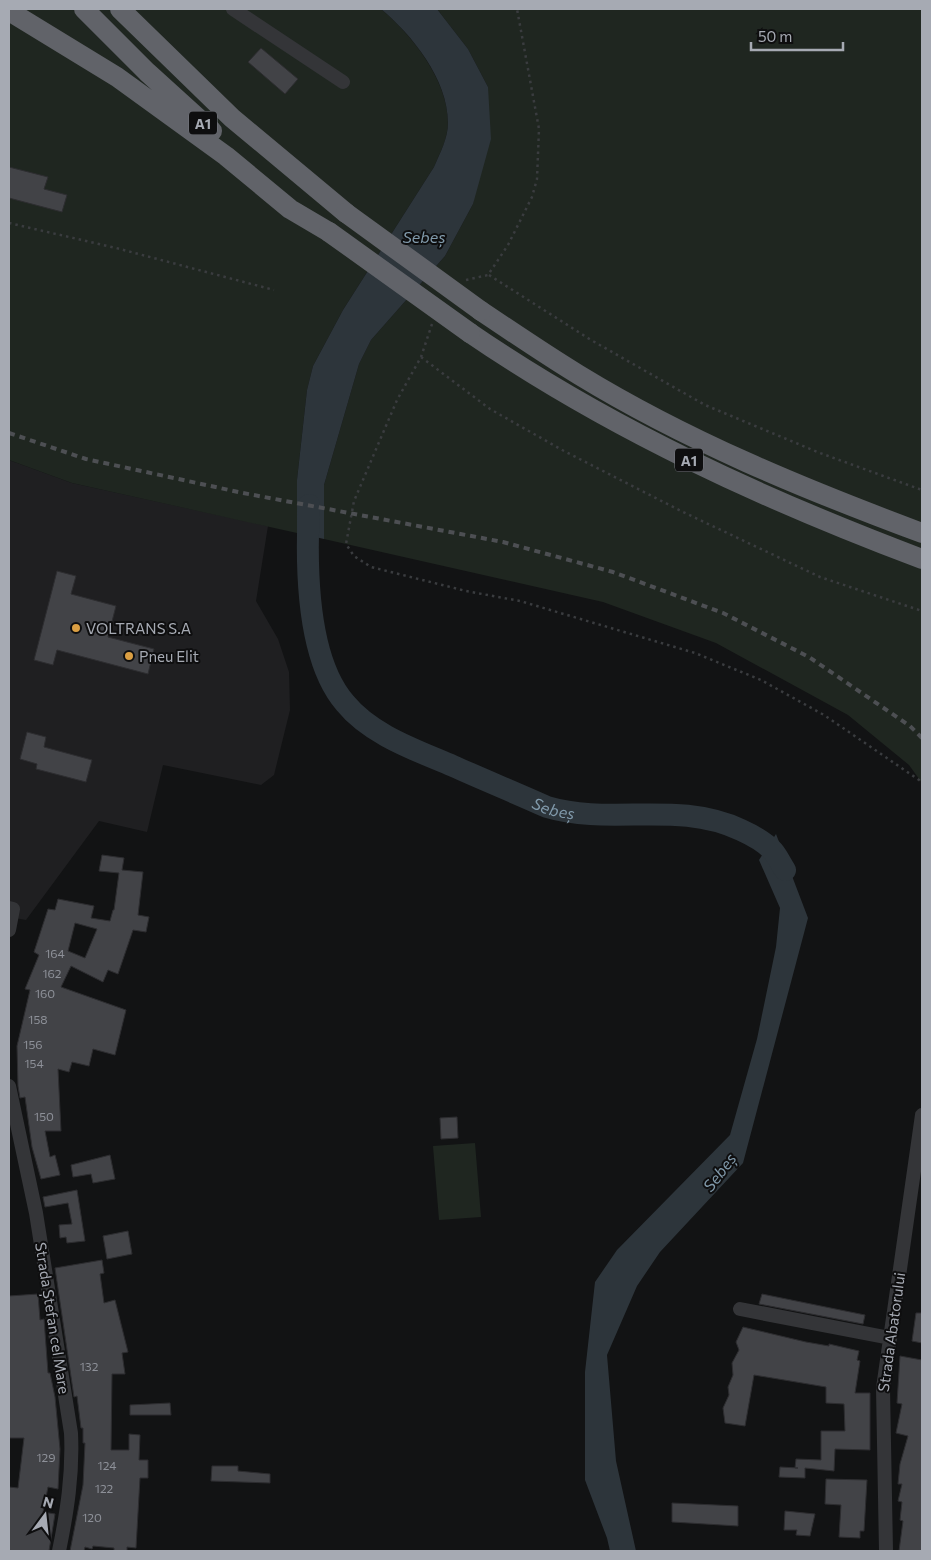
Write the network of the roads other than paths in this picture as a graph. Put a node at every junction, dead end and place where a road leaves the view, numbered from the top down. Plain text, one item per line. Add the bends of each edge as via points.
1 (84, 9) edge
2 (120, 9) edge
3 (233, 9) edge
4 (9, 11) edge
5 (343, 82) dead end
6 (329, 232) junction
7 (922, 533) edge
8 (922, 559) edge
9 (9, 908) edge
10 (9, 930) edge
11 (9, 1086) edge
12 (922, 1115) edge
13 (740, 1309) dead end
14 (890, 1338) junction
15 (59, 1551) edge
16 (886, 1551) edge

1 - 6 highway, A1 via 168,91
2 - 7 highway, A1, bridge via 232,118 346,213 481,311 580,376 657,418 779,477
3 - 5 street
4 - 6 highway via 117,77 219,151 290,209
6 - 8 highway, A1, bridge via 470,333 568,396 639,435 769,498
9 - 10 street via 13,909
11 - 15 street, Strada Ștefan cel Mare via 35,1206 71,1433 70,1489
12 - 14 street, Strada Abatorului
13 - 14 street
14 - 16 street, Strada Abatorului via 882,1405

